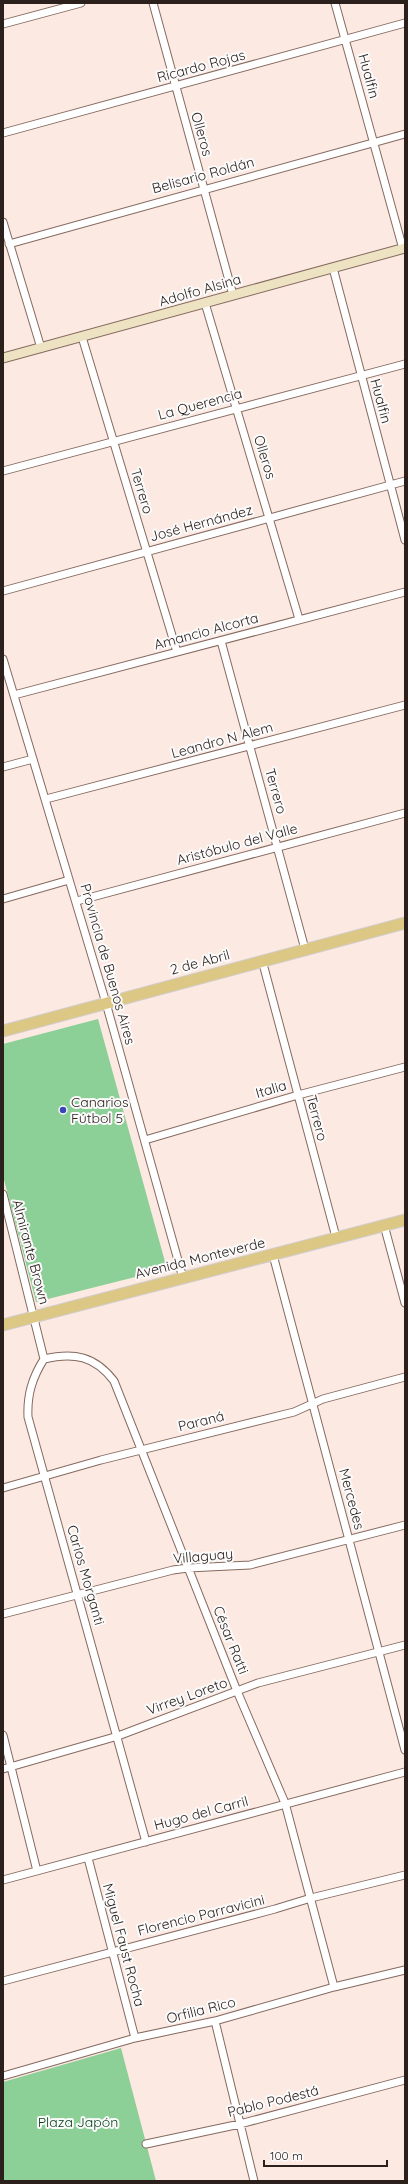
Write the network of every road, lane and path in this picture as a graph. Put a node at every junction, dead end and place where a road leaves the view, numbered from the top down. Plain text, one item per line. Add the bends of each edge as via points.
1 (82, 3) edge
2 (153, 3) edge
3 (335, 3) edge
4 (405, 23) edge
5 (3, 24) edge
6 (346, 40) junction
7 (175, 86) junction
8 (3, 134) edge
9 (405, 134) edge
10 (372, 143) junction
11 (204, 188) junction
12 (3, 222) edge
13 (9, 244) junction
14 (404, 249) edge
15 (333, 268) junction
16 (233, 295) junction
17 (205, 303) junction
18 (82, 337) junction
19 (41, 348) junction
20 (3, 358) edge
21 (405, 364) edge
22 (361, 376) junction
23 (236, 408) junction
24 (113, 442) junction
25 (3, 472) edge
26 (405, 481) edge
27 (390, 485) junction
28 (269, 518) junction
29 (405, 540) edge
30 (147, 551) junction
31 (3, 591) edge
32 (405, 592) edge
33 (299, 619) junction
34 (221, 641) junction
35 (177, 652) junction
36 (3, 659) edge
37 (14, 695) junction
38 (405, 705) edge
39 (250, 747) junction
40 (33, 759) junction
41 (3, 767) edge
42 (46, 799) junction
43 (405, 813) edge
44 (278, 847) junction
45 (70, 880) junction
46 (3, 899) edge
47 (77, 901) junction
48 (405, 923) edge
49 (305, 949) junction
50 (262, 960) junction
51 (106, 1003) junction
52 (3, 1031) edge
53 (405, 1067) edge
54 (298, 1095) junction
55 (145, 1140) junction
56 (3, 1194) edge
57 (405, 1220) edge
58 (384, 1225) junction
59 (336, 1237) junction
60 (273, 1255) junction
61 (183, 1278) junction
62 (405, 1303) edge
63 (35, 1316) junction
64 (3, 1325) edge
65 (44, 1359) junction
66 (405, 1377) edge
67 (314, 1404) junction
68 (142, 1449) junction
69 (44, 1476) junction
70 (3, 1488) edge
71 (405, 1525) edge
72 (349, 1540) junction
73 (188, 1568) junction
74 (78, 1595) junction
75 (3, 1614) edge
76 (405, 1645) edge
77 (378, 1652) junction
78 (237, 1691) junction
79 (3, 1735) edge
80 (118, 1736) junction
81 (405, 1750) edge
82 (12, 1767) junction
83 (3, 1769) edge
84 (405, 1772) edge
85 (285, 1803) junction
86 (146, 1842) junction
87 (88, 1858) junction
88 (37, 1871) junction
89 (405, 1875) edge
90 (3, 1880) edge
91 (311, 1898) junction
92 (113, 1950) junction
93 (405, 1970) edge
94 (3, 1981) edge
95 (334, 1987) junction
96 (215, 2021) junction
97 (135, 2038) junction
98 (3, 2076) edge
99 (405, 2080) edge
100 (240, 2124) junction
101 (146, 2144) dead end
102 (254, 2181) edge

1 - 5 street
2 - 7 street, Olleros
3 - 6 street, Hualfin
4 - 6 street, Ricardo Rojas
6 - 7 street, Ricardo Rojas
6 - 10 street, Hualfin
7 - 8 street, Ricardo Rojas
7 - 11 street, Olleros
9 - 10 street, Belisario Roldán
10 - 11 street, Belisario Roldán
10 - 14 street, Hualfin
11 - 13 street, Belisario Roldán
11 - 16 street, Olleros
12 - 13 street
13 - 19 street
14 - 15 street, Adolfo Alsina
15 - 16 street, Adolfo Alsina
15 - 22 street, Hualfin
16 - 17 street, Adolfo Alsina
17 - 18 street, Adolfo Alsina
17 - 23 street, Olleros
18 - 19 street, Adolfo Alsina
18 - 24 street, Terrero
19 - 20 street, Adolfo Alsina
21 - 22 street, La Querencia
22 - 23 street, La Querencia
22 - 27 street, Hualfin
23 - 24 street, La Querencia
23 - 28 street, Olleros
24 - 25 street, La Querencia
24 - 30 street, Terrero
26 - 27 street, José Hernández
27 - 28 street, José Hernández
27 - 29 street, Hualfin
28 - 30 street, José Hernández
28 - 33 street, Olleros
30 - 31 street, José Hernández
30 - 35 street, Terrero
32 - 33 street, Amancio Alcorta
33 - 34 street, Amancio Alcorta
34 - 35 street, Amancio Alcorta
34 - 39 street, Terrero
35 - 37 street, Amancio Alcorta
36 - 37 street, Provincia de Buenos Aires
37 - 40 street, Provincia de Buenos Aires
38 - 39 street, Leandro N Alem
39 - 42 street, Leandro N Alem
39 - 44 street, Terrero
40 - 41 street
40 - 42 street, Provincia de Buenos Aires
42 - 45 street, Provincia de Buenos Aires
43 - 44 street, Aristóbulo del Valle
44 - 47 street, Aristóbulo del Valle
44 - 49 street, Terrero
45 - 46 street
45 - 47 street, Provincia de Buenos Aires
47 - 51 street, Provincia de Buenos Aires
48 - 49 main road, 2 de Abril
49 - 50 main road, 2 de Abril
50 - 51 main road, 2 de Abril
50 - 54 street, Terrero
51 - 52 main road, 2 de Abril
51 - 55 street, Provincia de Buenos Aires
53 - 54 street, Italia
54 - 55 street, Italia
54 - 59 street, Terrero
55 - 61 street, Provincia de Buenos Aires
56 - 63 street, Almirante Brown
57 - 58 main road, Avenida Monteverde
58 - 59 main road, Avenida Monteverde
58 - 62 street
59 - 60 main road, Avenida Monteverde
60 - 61 main road, Avenida Monteverde
60 - 67 street, Mercedes
61 - 63 main road, Avenida Monteverde
63 - 64 main road, Avenida Monteverde
63 - 65 street
65 - 68 street, César Ratti via 62,1355 80,1357 106,1371 114,1381
65 - 69 street, Carlos Morganti via 31,1386 28,1402 28,1417
66 - 67 street, Paraná
67 - 68 street, Paraná via 294,1412
67 - 72 street, Mercedes
68 - 69 street, Paraná
68 - 73 street, César Ratti
69 - 70 street, Paraná
69 - 74 street, Carlos Morganti
71 - 72 street, Villaguay
72 - 73 street, Villaguay via 250,1565
72 - 77 street, Mercedes
73 - 74 street, Villaguay
73 - 78 street, César Ratti
74 - 75 street, Villaguay
74 - 80 street, Carlos Morganti
76 - 77 street, Virrey Loreto
77 - 78 street, Virrey Loreto via 258,1683
77 - 81 street, Mercedes
78 - 80 street, Virrey Loreto
78 - 85 street, César Ratti
79 - 82 street
80 - 82 street, Virrey Loreto
80 - 86 street, Carlos Morganti
82 - 83 street, Virrey Loreto
82 - 88 street
84 - 85 street, Hugo del Carril
85 - 86 street, Hugo del Carril
85 - 91 street, César Ratti
86 - 87 street, Hugo del Carril
87 - 88 street, Hugo del Carril
87 - 92 street, Miguel Faust Rocha
88 - 90 street, Hugo del Carril
89 - 91 street, Florencio Parravicini
91 - 92 street, Florencio Parravicini
91 - 95 street, César Ratti
92 - 94 street, Florencio Parravicini
92 - 97 street, Miguel Faust Rocha
93 - 95 street, Orfilia Rico
95 - 96 street, Orfilia Rico
96 - 97 street, Orfilia Rico
96 - 100 street
97 - 98 street, Orfilia Rico
99 - 100 street, Pablo Podestá
100 - 101 street, Pablo Podestá
100 - 102 street

